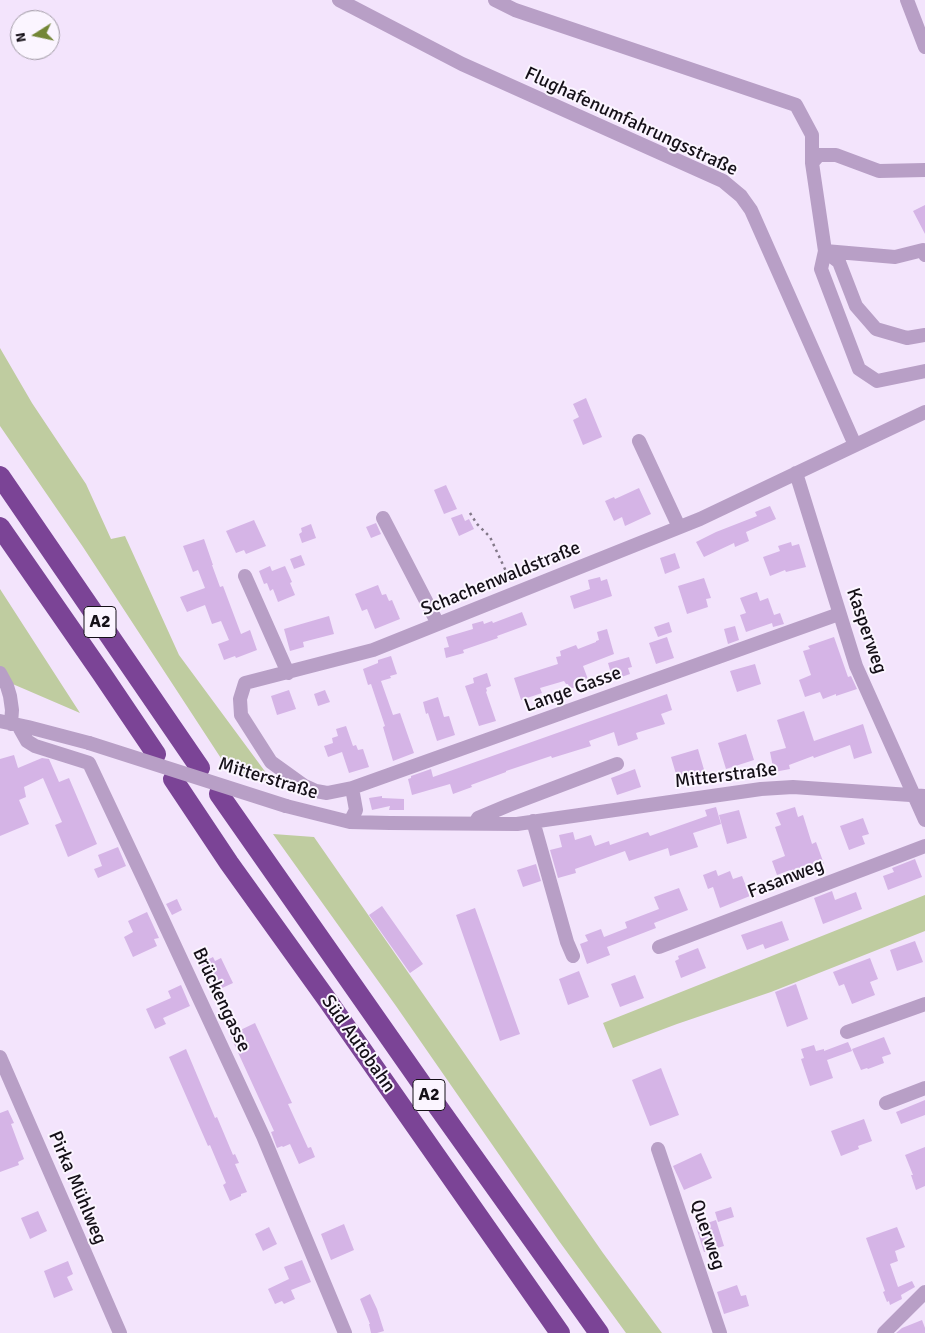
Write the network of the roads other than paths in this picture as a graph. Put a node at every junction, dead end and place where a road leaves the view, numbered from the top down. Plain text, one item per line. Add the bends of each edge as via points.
1 (339, 0) edge
2 (495, 0) edge
3 (907, 0) edge
4 (925, 47) edge
5 (812, 163) junction
6 (925, 170) edge
7 (825, 251) junction
8 (925, 255) edge
9 (925, 335) edge
10 (925, 371) edge
11 (925, 412) edge
12 (639, 442) dead end
13 (855, 445) junction
14 (796, 473) junction
15 (0, 476) edge
16 (383, 518) dead end
17 (0, 527) edge
18 (679, 527) junction
19 (245, 576) dead end
20 (840, 614) junction
21 (438, 624) junction
22 (288, 672) junction
23 (0, 673) edge
24 (10, 723) edge
25 (156, 754) dead end
26 (617, 764) dead end
27 (200, 768) dead end
28 (173, 779) dead end
29 (352, 788) junction
30 (219, 794) dead end
31 (920, 796) edge
32 (925, 820) edge
33 (533, 821) junction
34 (350, 822) junction
35 (475, 823) junction
36 (925, 846) edge
37 (660, 947) dead end
38 (573, 956) dead end
39 (925, 1004) edge
40 (847, 1032) dead end
41 (0, 1057) edge
42 (925, 1088) edge
43 (886, 1103) dead end
44 (658, 1149) dead end
45 (925, 1292) edge
46 (120, 1333) edge
47 (346, 1333) edge
48 (560, 1333) edge
49 (599, 1333) edge
50 (720, 1333) edge
51 (884, 1333) edge

1 - 13 street, Flughafenumfahrungsstraße via 462,64 723,181 741,196 752,210
2 - 5 street via 515,10 796,105 812,135
3 - 4 street
5 - 6 street via 819,155 836,156 879,171
5 - 7 street
7 - 8 street via 895,257 923,250
7 - 9 street via 839,262 856,306 876,329 907,338
7 - 10 street via 821,269 859,369 877,381
11 - 13 street, Schachenwaldstraße
12 - 18 street
13 - 14 street, Schachenwaldstraße
14 - 18 street, Schachenwaldstraße
14 - 20 street, Kasperweg
15 - 27 highway, A2
16 - 21 street
17 - 25 highway, A2
18 - 21 street, Schachenwaldstraße
19 - 22 street
20 - 29 street, Lange Gasse
20 - 31 street, Kasperweg via 856,666
21 - 22 street, Schachenwaldstraße via 373,650
22 - 29 street, Schachenwaldstraße via 245,683 240,700 241,715 272,762 303,785 326,793
23 - 24 street via 10,696
24 - 34 street, Mitterstraße, bridge via 89,743 286,806
24 - 47 street, Brückengasse via 35,746 89,764 263,1136
26 - 35 street via 509,805 478,818
28 - 48 highway, Süd Autobahn / A2
29 - 34 street via 356,810
30 - 49 highway, Süd Autobahn / A2
31 - 32 street, Kasperweg
31 - 33 street, Mitterstraße via 793,787 761,789
33 - 35 street, Mitterstraße
33 - 38 street
34 - 35 street, Mitterstraße
36 - 37 street, Fasanweg
39 - 40 street
41 - 46 street, Pirka Mühlweg
42 - 43 street
44 - 50 street, Querweg
45 - 51 street

